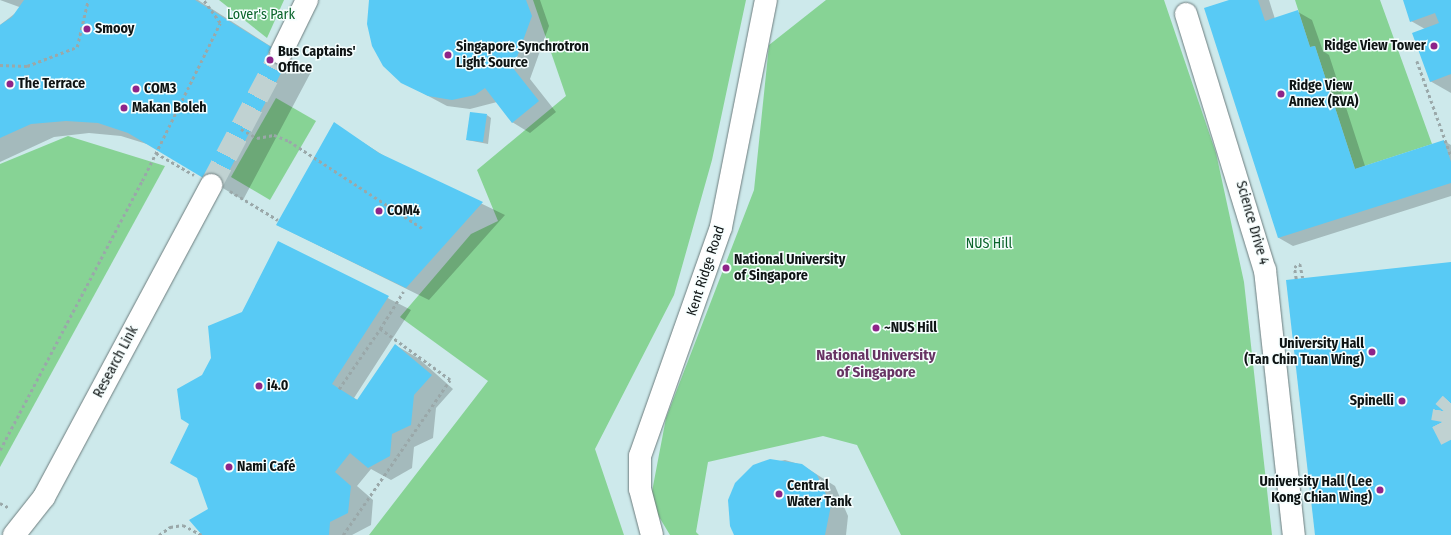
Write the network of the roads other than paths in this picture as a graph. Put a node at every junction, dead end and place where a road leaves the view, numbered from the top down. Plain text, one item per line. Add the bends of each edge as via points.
1 (307, 0) edge
2 (766, 0) edge
3 (1186, 14) dead end
4 (281, 53) tunnel mouth
5 (220, 187) tunnel mouth
6 (0, 531) edge
7 (4, 535) edge
8 (14, 535) edge
9 (652, 535) edge
10 (1294, 535) edge

1 - 4 street
2 - 9 street, Kent Ridge Road via 721,227 640,456 640,489
3 - 10 street, Science Drive 4 via 1266,270
5 - 8 street, Research Link via 44,497
6 - 7 street

